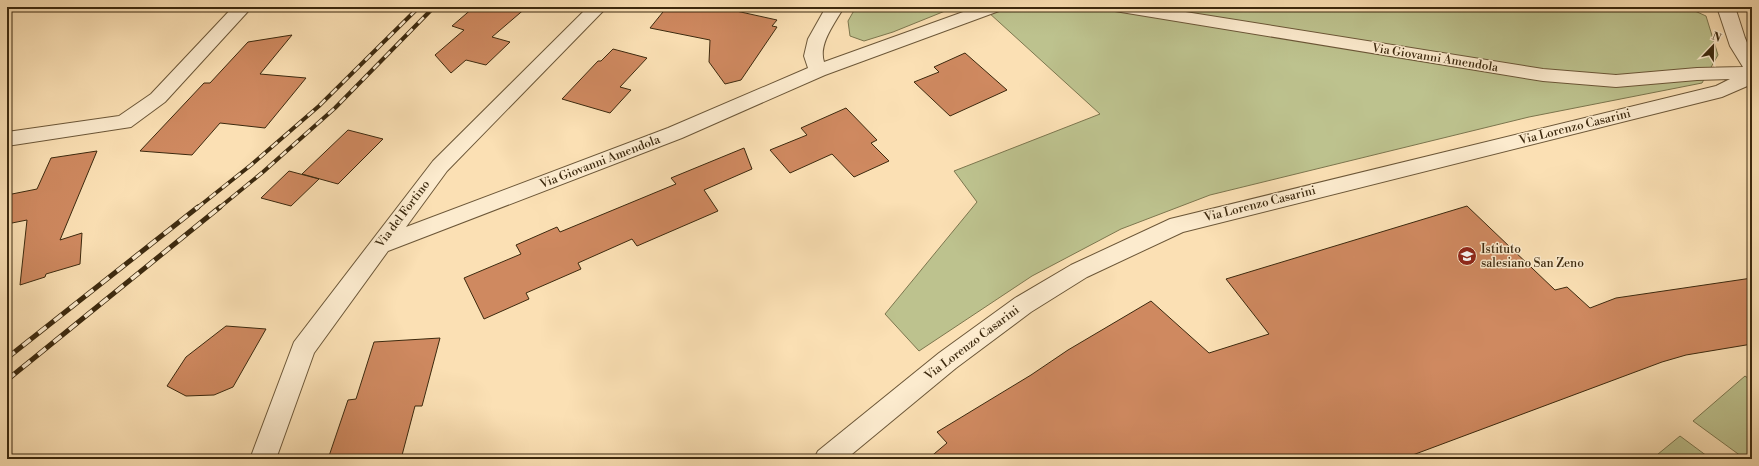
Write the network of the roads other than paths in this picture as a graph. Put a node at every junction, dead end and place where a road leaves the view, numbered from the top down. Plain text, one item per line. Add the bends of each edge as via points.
1 (243, 7) edge
2 (598, 7) edge
3 (835, 7) edge
4 (993, 7) edge
5 (1121, 7) edge
6 (1726, 7) edge
7 (1752, 66) edge
8 (818, 71) junction
9 (1752, 73) edge
10 (1752, 76) edge
11 (7, 139) edge
12 (379, 246) junction
13 (263, 459) edge
14 (827, 459) edge

1 - 11 street via 158,98 124,122
2 - 12 street, Via del Fortino via 440,166
3 - 8 street via 817,40 813,56
4 - 8 street, Via Giovanni Amendola
5 - 9 street, Via Giovanni Amendola via 1543,75 1616,81 1697,74
6 - 7 street via 1740,49 1746,61
8 - 12 street, Via Giovanni Amendola via 675,133
10 - 14 street, Via Lorenzo Casarini via 1722,91 1178,225 1102,258 1023,305 919,382
12 - 13 street, Via del Fortino via 303,349

